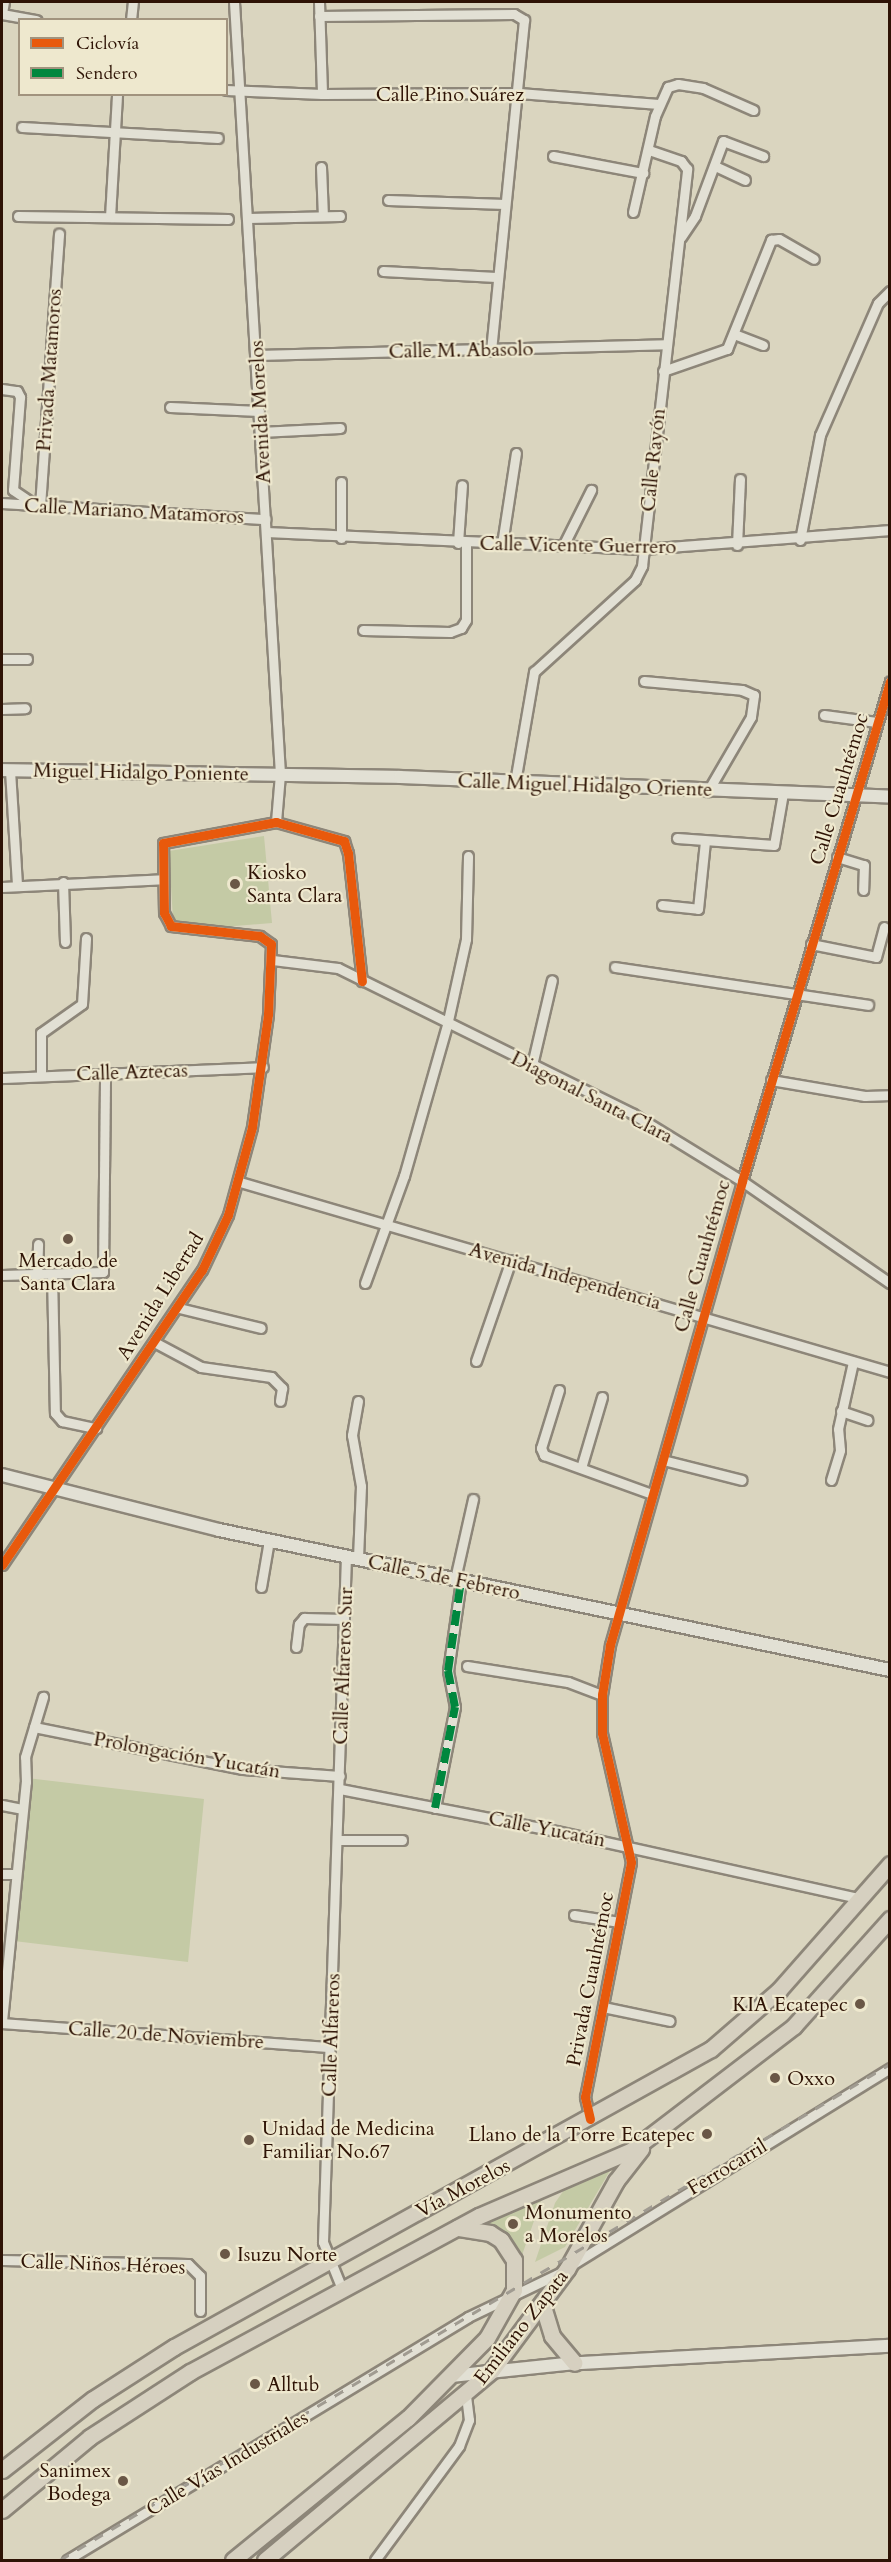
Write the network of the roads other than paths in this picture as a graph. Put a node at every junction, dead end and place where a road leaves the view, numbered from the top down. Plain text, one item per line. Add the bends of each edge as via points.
1 (4, 2) edge
2 (133, 2) edge
3 (234, 2) edge
4 (318, 2) edge
5 (2, 13) edge
6 (319, 16) junction
7 (26, 18) edge
8 (131, 18) edge
9 (228, 90) edge
10 (240, 90) junction
11 (519, 93) junction
12 (322, 94) junction
13 (117, 96) edge
14 (659, 104) junction
15 (753, 110) dead end
16 (22, 127) dead end
17 (113, 132) junction
18 (218, 138) dead end
19 (649, 150) junction
20 (553, 156) dead end
21 (763, 156) dead end
22 (715, 166) junction
23 (321, 167) dead end
24 (643, 173) junction
25 (745, 180) dead end
26 (388, 200) dead end
27 (505, 204) junction
28 (633, 212) dead end
29 (18, 216) dead end
30 (323, 216) junction
31 (340, 216) dead end
32 (110, 217) junction
33 (248, 218) junction
34 (228, 219) dead end
35 (59, 234) dead end
36 (681, 237) junction
37 (814, 259) dead end
38 (383, 271) dead end
39 (496, 277) junction
40 (888, 294) edge
41 (734, 334) junction
42 (666, 344) junction
43 (763, 345) dead end
44 (491, 350) junction
45 (256, 355) junction
46 (663, 370) junction
47 (2, 389) edge
48 (170, 407) dead end
49 (259, 411) junction
50 (340, 429) dead end
51 (260, 432) junction
52 (516, 453) dead end
53 (740, 479) dead end
54 (341, 482) dead end
55 (462, 485) dead end
56 (591, 490) dead end
57 (2, 503) edge
58 (38, 506) junction
59 (266, 519) junction
60 (890, 530) edge
61 (266, 532) junction
62 (341, 538) junction
63 (800, 540) junction
64 (462, 543) junction
65 (502, 544) junction
66 (737, 545) junction
67 (563, 546) junction
68 (643, 549) junction
69 (363, 630) dead end
70 (2, 659) edge
71 (27, 659) dead end
72 (644, 681) dead end
73 (890, 681) edge
74 (25, 708) dead end
75 (2, 709) edge
76 (824, 715) dead end
77 (877, 722) junction
78 (6, 770) edge
79 (280, 774) junction
80 (515, 782) junction
81 (708, 790) junction
82 (783, 793) junction
83 (856, 796) junction
84 (890, 797) edge
85 (276, 822) junction
86 (677, 838) dead end
87 (705, 841) junction
88 (468, 856) dead end
89 (837, 857) junction
90 (164, 879) junction
91 (63, 882) junction
92 (2, 886) edge
93 (17, 886) junction
94 (862, 890) dead end
95 (662, 905) dead end
96 (884, 927) dead end
97 (86, 938) dead end
98 (65, 942) dead end
99 (811, 944) junction
100 (273, 960) junction
101 (615, 967) dead end
102 (552, 980) dead end
103 (362, 981) junction
104 (795, 996) junction
105 (868, 1005) dead end
106 (447, 1025) junction
107 (532, 1065) junction
108 (263, 1067) junction
109 (105, 1074) junction
110 (41, 1076) junction
111 (2, 1078) edge
112 (771, 1080) junction
113 (890, 1095) edge
114 (742, 1181) junction
115 (240, 1182) junction
116 (388, 1224) junction
117 (38, 1244) dead end
118 (511, 1260) junction
119 (52, 1274) junction
120 (2, 1275) edge
121 (37, 1275) junction
122 (365, 1283) dead end
123 (890, 1283) edge
124 (179, 1308) junction
125 (704, 1316) junction
126 (261, 1328) dead end
127 (156, 1342) junction
128 (476, 1361) dead end
129 (853, 1362) junction
130 (890, 1372) edge
131 (559, 1390) dead end
132 (602, 1397) dead end
133 (280, 1401) dead end
134 (358, 1401) dead end
135 (841, 1411) junction
136 (867, 1420) dead end
137 (96, 1428) junction
138 (663, 1460) junction
139 (581, 1468) junction
140 (2, 1475) edge
141 (742, 1480) dead end
142 (831, 1480) dead end
143 (54, 1490) junction
144 (652, 1494) junction
145 (473, 1499) dead end
146 (269, 1540) junction
147 (352, 1557) junction
148 (2, 1565) edge
149 (458, 1580) junction
150 (261, 1587) dead end
151 (617, 1613) junction
152 (345, 1619) junction
153 (296, 1647) dead end
154 (467, 1666) dead end
155 (890, 1670) edge
156 (602, 1695) junction
157 (43, 1697) dead end
158 (34, 1727) junction
159 (340, 1776) junction
160 (340, 1789) junction
161 (2, 1806) edge
162 (435, 1808) junction
163 (22, 1809) junction
164 (338, 1840) junction
165 (402, 1840) dead end
166 (630, 1846) junction
167 (890, 1864) edge
168 (2, 1874) edge
169 (15, 1875) junction
170 (859, 1898) junction
171 (574, 1915) dead end
172 (890, 1919) edge
173 (619, 1922) junction
174 (603, 2007) junction
175 (670, 2021) dead end
176 (2, 2022) edge
177 (330, 2047) junction
178 (890, 2068) edge
179 (590, 2119) junction
180 (657, 2132) junction
181 (457, 2228) junction
182 (2, 2260) edge
183 (328, 2262) junction
184 (567, 2269) junction
185 (342, 2289) junction
186 (512, 2296) junction
187 (542, 2303) junction
188 (200, 2311) dead end
189 (890, 2346) edge
190 (575, 2363) junction
191 (492, 2370) junction
192 (452, 2376) junction
193 (466, 2396) junction
194 (2, 2470) edge
195 (2, 2510) edge
196 (67, 2560) edge
197 (234, 2560) edge
198 (265, 2560) edge
199 (375, 2560) edge

1 - 5 street
2 - 8 street
3 - 10 street, Avenida Morelos
4 - 6 street
5 - 7 street
6 - 11 street via 519,14 525,23
6 - 12 street
9 - 10 street, Calle Pino Suárez
10 - 12 street, Calle Pino Suárez
10 - 33 street, Avenida Morelos
11 - 12 street, Calle Pino Suárez
11 - 14 street, Calle Pino Suárez
11 - 27 street
13 - 17 street
14 - 15 street via 674,84 703,88
14 - 19 street
16 - 17 street
17 - 18 street
17 - 32 street
19 - 24 street
19 - 36 street, Calle Rayón via 687,166
20 - 24 street
21 - 22 street, Calle Rayón via 724,140
22 - 25 street
22 - 36 street, Calle Rayón via 690,226
23 - 30 street
24 - 28 street
26 - 27 street
27 - 39 street
29 - 32 street
30 - 31 street
30 - 33 street
32 - 34 street
33 - 45 street, Avenida Morelos
35 - 58 street, Privada Matamoros
36 - 42 street, Calle Rayón
37 - 41 street via 779,239 771,240 747,292
38 - 39 street
39 - 44 street
40 - 63 street via 878,303 820,435
41 - 43 street
41 - 46 street via 722,352
42 - 44 street, Calle M. Abasolo
42 - 46 street, Calle Rayón
44 - 45 street, Calle M. Abasolo
45 - 49 street, Avenida Morelos
46 - 68 street, Calle Rayón
47 - 58 street via 17,391 20,396 13,490
48 - 49 street
49 - 51 street, Avenida Morelos
50 - 51 street
51 - 59 street, Avenida Morelos
52 - 65 street
53 - 66 street
54 - 62 street
55 - 64 street
56 - 67 street
57 - 58 street, Calle Mariano Matamoros
58 - 59 street, Calle Mariano Matamoros
59 - 61 street, Avenida Morelos
60 - 63 street, Calle Vicente Guerrero
61 - 62 street, Calle Vicente Guerrero
61 - 79 street, Avenida Morelos
62 - 64 street, Calle Vicente Guerrero
63 - 66 street, Calle Vicente Guerrero
64 - 65 street, Calle Vicente Guerrero
64 - 69 street via 466,620 461,628 450,632
65 - 67 street, Calle Vicente Guerrero
66 - 68 street, Calle Vicente Guerrero
67 - 68 street, Calle Vicente Guerrero
68 - 80 street, Calle Rayón via 640,573 635,580 534,672
70 - 71 street
72 - 81 street via 742,690 754,695 751,717
73 - 77 street, Calle Cuauhtémoc
74 - 75 street
76 - 77 street
77 - 83 street, Calle Cuauhtémoc
78 - 79 street, Miguel Hidalgo Poniente
78 - 93 street
79 - 80 street, Calle Miguel Hidalgo Oriente
79 - 85 street, Avenida Morelos
80 - 81 street, Calle Miguel Hidalgo Oriente
81 - 82 street, Calle Miguel Hidalgo Oriente
82 - 83 street, Calle Miguel Hidalgo Oriente
82 - 87 street via 776,844
83 - 84 street, Calle Miguel Hidalgo Oriente
83 - 89 street, Calle Cuauhtémoc
85 - 90 street via 165,841
85 - 103 street via 345,844
86 - 87 street
87 - 95 street via 698,909
88 - 106 street via 466,939
89 - 94 street via 864,865
89 - 99 street, Calle Cuauhtémoc
90 - 91 street
90 - 100 street, Avenida Libertad via 164,913 171,926 260,936 268,940
91 - 93 street
91 - 98 street
92 - 93 street
96 - 99 street via 878,957
97 - 110 street via 82,1004 41,1033
99 - 104 street, Calle Cuauhtémoc
100 - 103 street, Diagonal Santa Clara via 338,968
100 - 108 street, Avenida Libertad
101 - 104 street
102 - 107 street
103 - 106 street, Diagonal Santa Clara
104 - 105 street
104 - 112 street, Calle Cuauhtémoc
106 - 107 street, Diagonal Santa Clara
106 - 116 street
107 - 114 street, Diagonal Santa Clara via 633,1114
108 - 109 street, Calle Aztecas
108 - 115 street, Avenida Libertad
109 - 110 street, Calle Aztecas
109 - 119 street via 102,1274
110 - 111 street, Calle Aztecas
112 - 113 street via 865,1096
112 - 114 street, Calle Cuauhtémoc
114 - 123 street, Diagonal Santa Clara
114 - 125 street, Calle Cuauhtémoc
115 - 116 street, Avenida Independencia
115 - 124 street, Avenida Libertad via 215,1245
116 - 118 street, Avenida Independencia
116 - 122 street
117 - 121 street
118 - 125 street, Avenida Independencia
118 - 128 street
119 - 121 street
119 - 137 street via 55,1413 63,1421
120 - 121 street
124 - 126 street
124 - 127 street, Avenida Libertad
125 - 129 street, Avenida Independencia
125 - 138 street, Calle Cuauhtémoc
127 - 133 street via 201,1367 270,1377 282,1388
127 - 137 street, Avenida Libertad
129 - 130 street, Avenida Independencia
129 - 135 street
131 - 139 street via 542,1450 548,1457
132 - 139 street
134 - 147 street, Calle Alfareros Sur via 352,1435 361,1486
135 - 136 street
135 - 142 street via 840,1450
137 - 143 street, Avenida Libertad
138 - 141 street
138 - 144 street, Calle Cuauhtémoc
139 - 144 street
140 - 143 street, Calle 5 de Febrero
143 - 146 street, Calle 5 de Febrero
143 - 148 street, Avenida Libertad
144 - 151 street, Calle Cuauhtémoc
145 - 149 street
146 - 147 street, Calle 5 de Febrero
146 - 150 street
147 - 149 street, Calle 5 de Febrero
147 - 152 street, Calle Alfareros Sur
149 - 151 street, Calle 5 de Febrero
149 - 162 street via 448,1677 455,1707
151 - 155 street, Calle 5 de Febrero
151 - 156 street, Calle Cuauhtémoc
152 - 153 street via 304,1618 298,1624
152 - 159 street, Calle Alfareros Sur
154 - 156 street via 568,1682
156 - 166 street, Calle Cuauhtémoc via 604,1749
157 - 158 street
158 - 159 street, Prolongación Yucatán via 243,1768
158 - 163 street via 25,1757
159 - 160 street, Calle Alfareros
160 - 162 street, Calle Yucatán
160 - 164 street, Calle Alfareros
161 - 163 street
162 - 166 street, Calle Yucatán
163 - 169 street
164 - 165 street
164 - 177 street, Calle Alfareros
166 - 170 street, Calle Yucatán
166 - 173 street, Privada Cuauhtémoc via 631,1862
167 - 170 main road, Vía Morelos
168 - 169 street
169 - 176 street
170 - 179 main road, Vía Morelos via 779,1990 742,2025 689,2063
171 - 173 street
172 - 180 main road, Vía Morelos via 794,2026
173 - 174 street, Privada Cuauhtémoc
174 - 175 street, Privada Cuauhtémoc
174 - 179 street, Privada Cuauhtémoc via 585,2097
176 - 177 street, Calle 20 de Noviembre
177 - 183 street, Calle Alfareros via 323,2242
178 - 184 street, Ferrocarril via 592,2249
179 - 183 main road, Vía Morelos
180 - 181 main road, Vía Morelos via 612,2161
180 - 184 main road, Emiliano Zapata via 616,2181
181 - 185 main road, Vía Morelos
181 - 186 main road, Emiliano Zapata via 478,2229 501,2240 517,2272
182 - 188 street, Calle Niños Héroes via 188,2264 200,2276
183 - 185 street, Calle Alfareros
183 - 194 main road, Vía Morelos via 123,2378
184 - 186 street, Ferrocarril
184 - 187 main road, Emiliano Zapata
185 - 195 main road, Vía Morelos via 151,2396 63,2457
186 - 192 main road, Emiliano Zapata via 487,2338
186 - 196 street, Calle Vías Industriales via 468,2317
187 - 190 main road via 552,2336
187 - 191 main road, Emiliano Zapata
189 - 190 street
190 - 191 street
191 - 192 street
191 - 193 main road, Emiliano Zapata
192 - 197 main road, Emiliano Zapata via 408,2418
193 - 198 main road, Emiliano Zapata
193 - 199 street via 469,2421 459,2446

